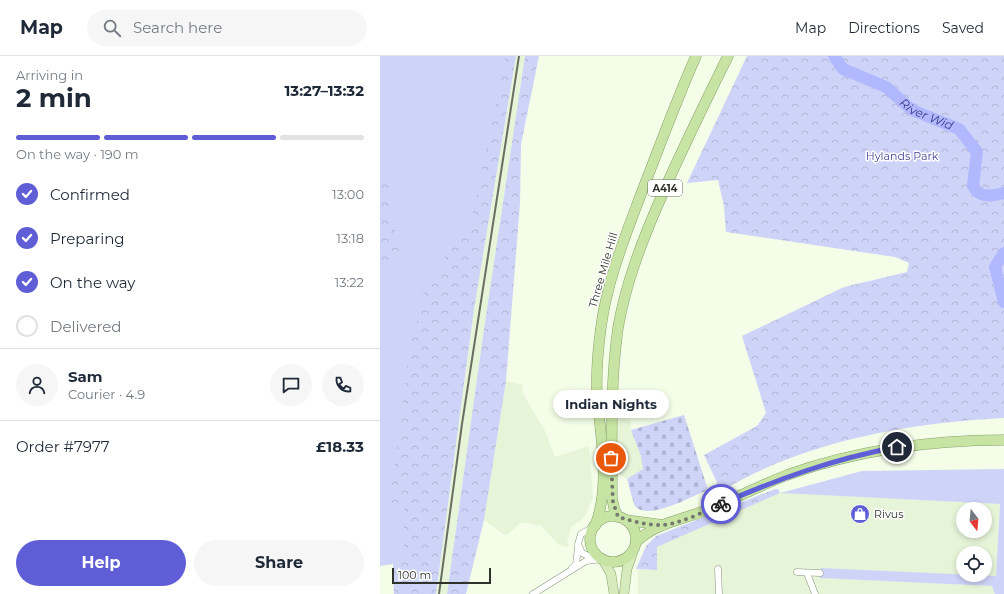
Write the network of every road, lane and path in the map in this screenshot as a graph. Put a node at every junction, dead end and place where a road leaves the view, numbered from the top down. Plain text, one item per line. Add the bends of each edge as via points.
1 (696, 56) edge
2 (728, 56) edge
3 (1004, 440) edge
4 (622, 518) junction
5 (663, 525) junction
6 (594, 526) junction
7 (634, 547) junction
8 (578, 548) junction
9 (600, 559) junction
10 (718, 569) dead end
11 (797, 572) dead end
12 (807, 573) junction
13 (820, 573) dead end
14 (561, 576) junction
15 (533, 594) edge
16 (614, 594) edge
17 (624, 594) edge
18 (719, 594) edge
19 (815, 594) edge

1 - 6 highway, Three Mile Hill / A414 via 627,231 608,291 597,362 603,483 599,516
2 - 4 highway, A414 via 657,207 626,292 615,357 611,424 612,498 614,508
3 - 5 highway via 926,443 849,457 788,475 691,516
4 - 5 highway
4 - 6 highway via 603,519
4 - 7 highway, A414 via 634,530
5 - 7 highway via 645,534
6 - 8 street via 581,534
6 - 9 highway, A414 via 590,537 591,545
7 - 9 highway via 620,561
7 - 17 main road via 627,569
8 - 9 street via 586,556
8 - 14 street via 576,565
9 - 14 street via 586,561
9 - 16 main road via 611,574
10 - 18 street
11 - 12 street
12 - 13 street
12 - 19 street
14 - 15 street

